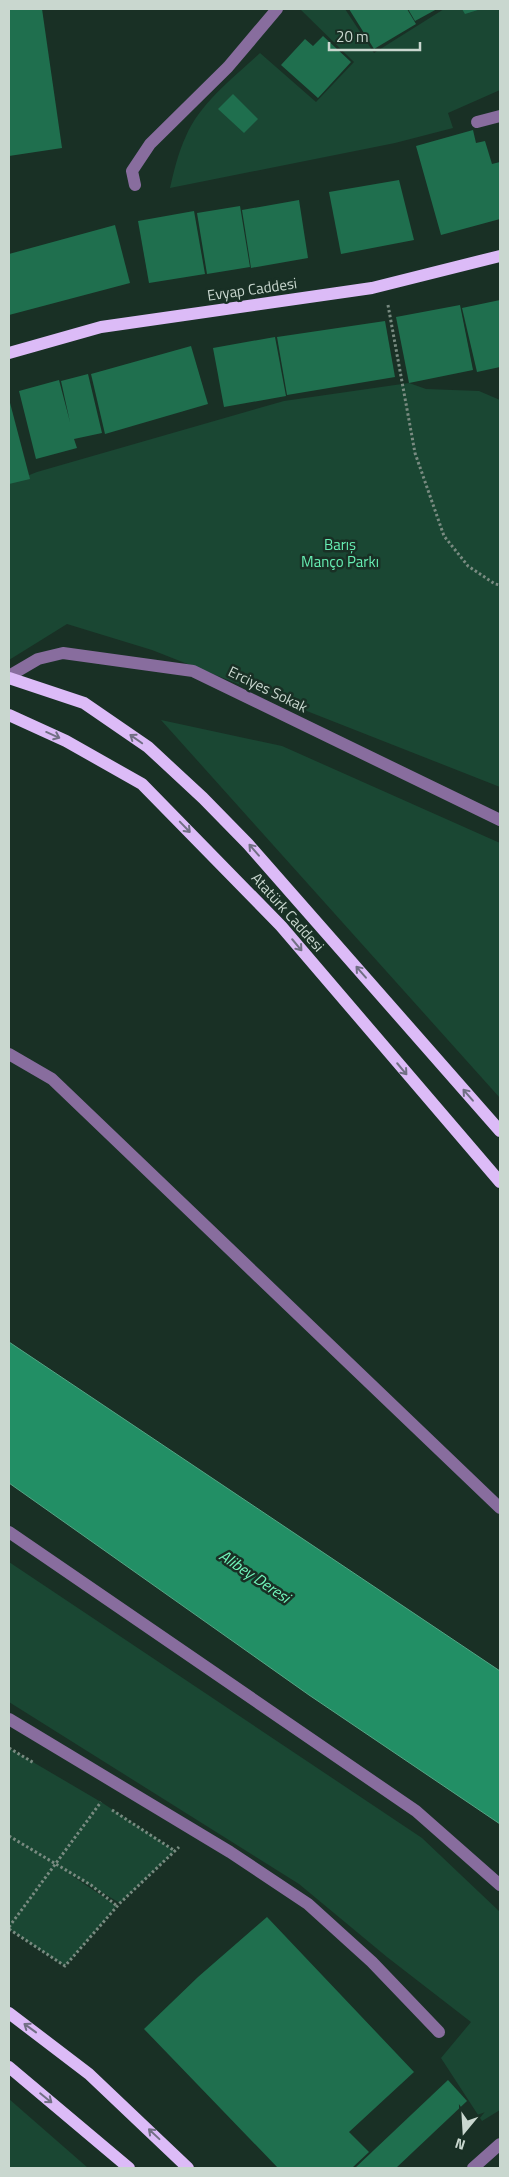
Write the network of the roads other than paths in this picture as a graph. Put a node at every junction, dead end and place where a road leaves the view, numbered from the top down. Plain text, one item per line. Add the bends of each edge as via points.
1 (277, 9) edge
2 (500, 116) edge
3 (477, 122) dead end
4 (135, 185) dead end
5 (500, 256) edge
6 (9, 353) edge
7 (9, 677) edge
8 (9, 715) edge
9 (500, 820) edge
10 (9, 1054) edge
11 (500, 1131) edge
12 (500, 1182) edge
13 (500, 1508) edge
14 (9, 1532) edge
15 (9, 1719) edge
16 (500, 1885) edge
17 (9, 2012) edge
18 (439, 2032) dead end
19 (9, 2067) edge
20 (500, 2144) edge
21 (129, 2168) edge
22 (188, 2168) edge
23 (473, 2168) edge

1 - 4 street via 228,67 150,144 132,171
2 - 3 street
5 - 6 main road, Evyap Caddesi via 385,285 101,328
7 - 9 street, Erciyes Sokak via 38,659 63,653 193,671
11 -> 7 main road, Atatürk Caddesi via 248,844 190,785 148,747 84,703
8 -> 12 main road, Atatürk Caddesi via 66,741 142,784 281,926
10 - 13 street via 52,1079
14 - 16 street via 416,1811
15 - 18 street via 196,1831 308,1904 372,1962
22 -> 17 main road via 89,2074
19 -> 21 main road
20 - 23 street

